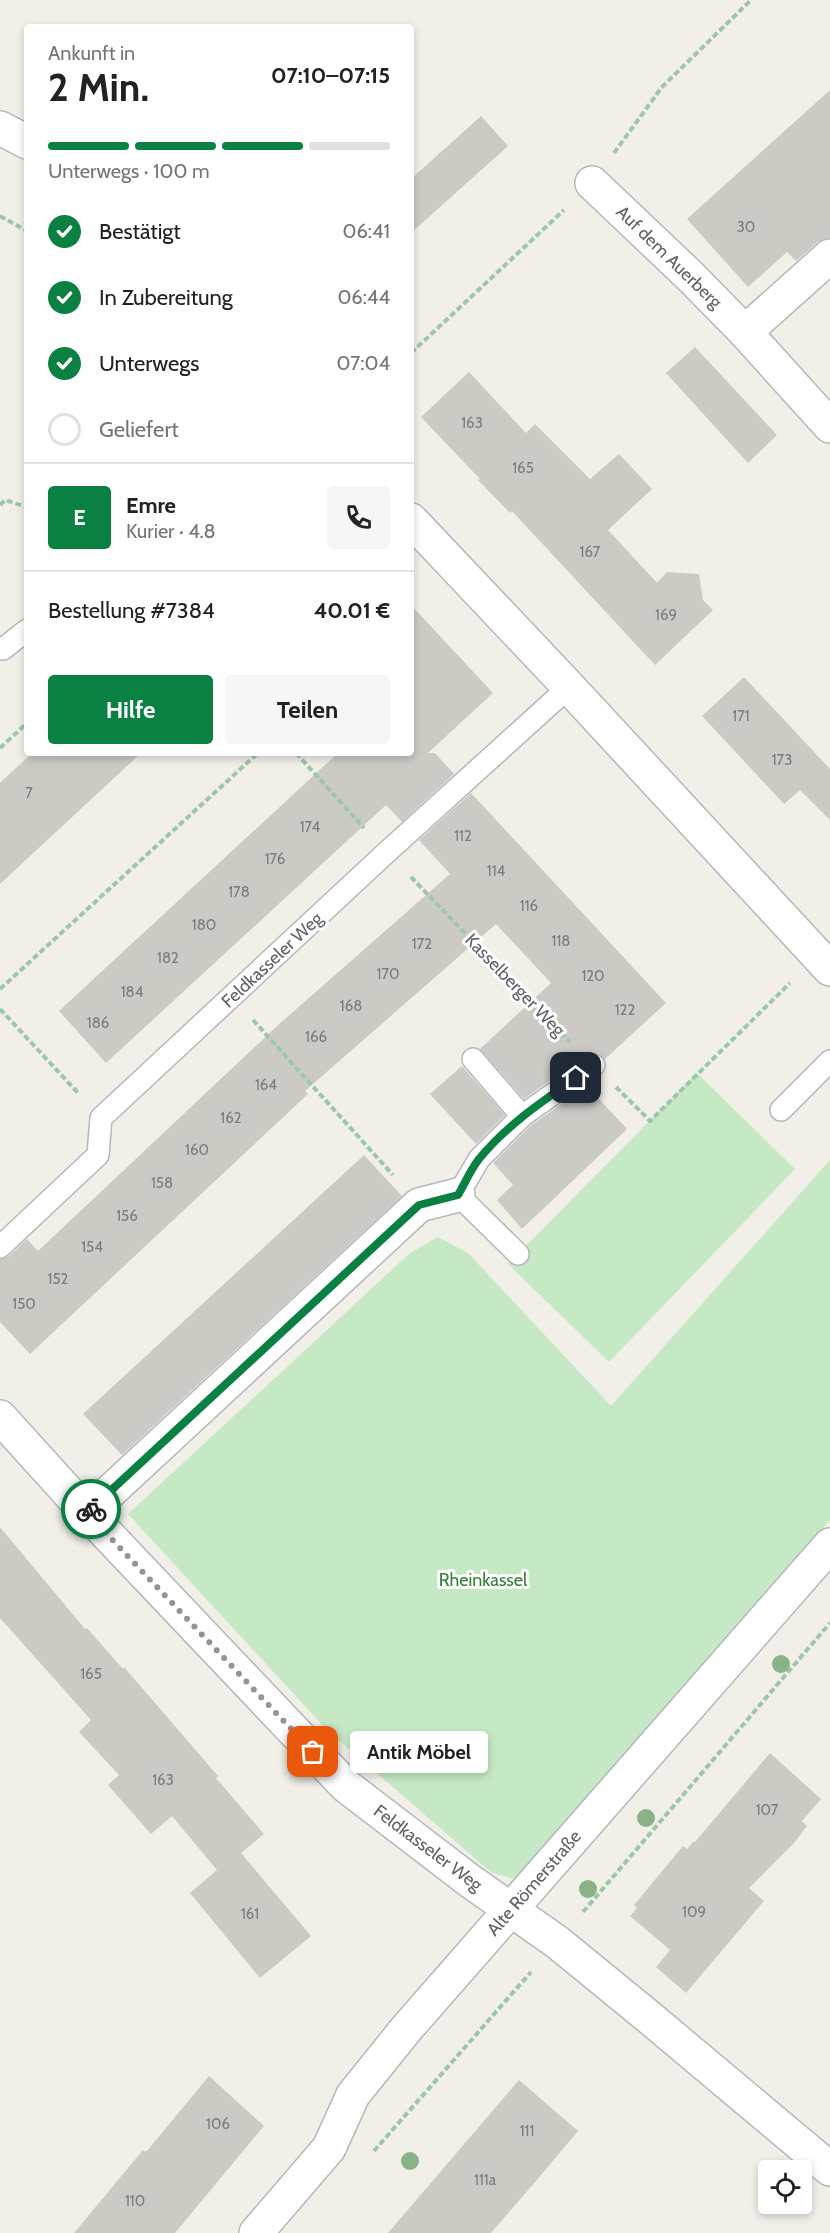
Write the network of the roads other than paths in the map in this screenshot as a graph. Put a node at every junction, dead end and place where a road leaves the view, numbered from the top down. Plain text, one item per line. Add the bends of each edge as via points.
1 (0, 128) edge
2 (24, 140) edge
3 (592, 183) road end
4 (830, 256) edge
5 (745, 332) junction
6 (830, 426) edge
7 (414, 523) edge
8 (24, 632) edge
9 (3, 649) dead end
10 (569, 687) junction
11 (824, 962) edge
12 (473, 1059) dead end
13 (830, 1061) edge
14 (594, 1065) road end
15 (781, 1110) dead end
16 (522, 1116) junction
17 (458, 1195) junction
18 (0, 1247) edge
19 (518, 1254) dead end
20 (0, 1417) edge
21 (87, 1513) junction
22 (830, 1545) edge
23 (511, 1910) junction
24 (830, 2169) edge
25 (256, 2233) edge

1 - 2 street
3 - 5 street, Auf dem Auerberg
4 - 5 street
5 - 6 street, Auf dem Auerberg
7 - 10 street
8 - 9 lane
10 - 11 street
10 - 18 lane, Feldkasseler Weg via 101,1118 98,1155
12 - 16 lane
13 - 15 lane
14 - 16 lane
16 - 17 lane via 479,1160
17 - 19 lane
17 - 21 street via 419,1205
20 - 21 street, Feldkasseler Weg
21 - 23 street, Feldkasseler Weg via 346,1786
22 - 23 street, Alte Römerstraße
23 - 24 street, Feldkasseler Weg via 557,1942
23 - 25 street, Alte Römerstraße via 353,2095 329,2148

